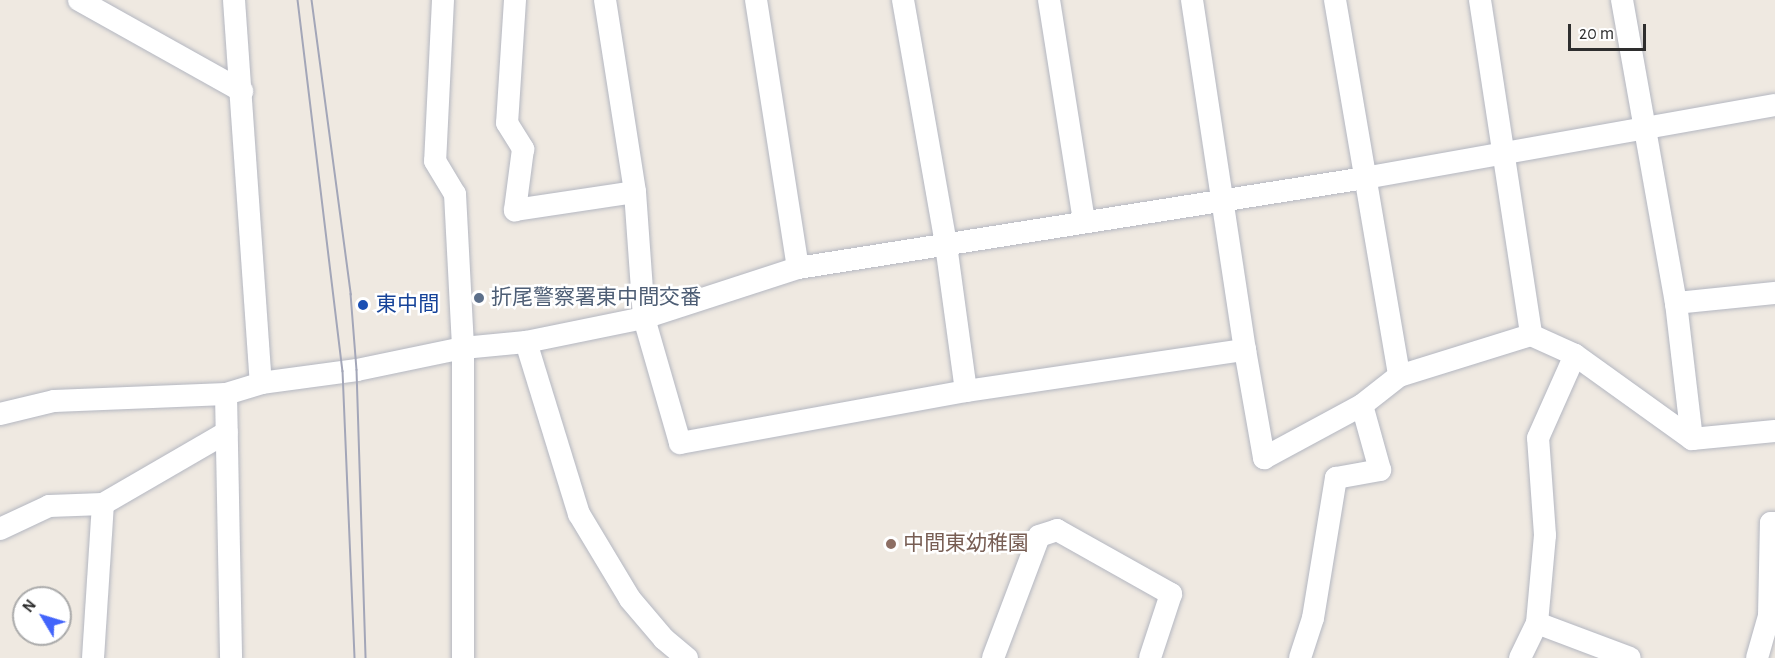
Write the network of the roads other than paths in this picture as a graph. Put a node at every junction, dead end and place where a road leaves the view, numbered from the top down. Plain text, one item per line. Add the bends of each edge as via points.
1 (79, 0) edge
2 (234, 0) edge
3 (443, 0) edge
4 (515, 0) edge
5 (605, 0) edge
6 (756, 0) edge
7 (903, 0) edge
8 (1049, 0) edge
9 (1192, 0) edge
10 (1335, 0) edge
11 (1480, 0) edge
12 (1622, 0) edge
13 (242, 91) junction
14 (1775, 105) edge
15 (1643, 127) junction
16 (1504, 151) junction
17 (1365, 178) junction
18 (635, 192) junction
19 (1223, 200) junction
20 (1084, 220) junction
21 (946, 245) junction
22 (798, 268) junction
23 (1775, 293) edge
24 (1676, 303) junction
25 (644, 318) junction
26 (1532, 335) junction
27 (526, 342) junction
28 (463, 348) junction
29 (1245, 350) junction
30 (1575, 355) junction
31 (1399, 376) junction
32 (261, 383) junction
33 (966, 391) junction
34 (226, 394) junction
35 (1362, 405) junction
36 (0, 414) edge
37 (1775, 431) edge
38 (227, 432) junction
39 (1692, 439) junction
40 (102, 504) junction
41 (1775, 523) edge
42 (0, 529) edge
43 (1537, 623) junction
44 (93, 658) edge
45 (231, 658) edge
46 (463, 658) edge
47 (687, 658) edge
48 (993, 658) edge
49 (1150, 658) edge
50 (1300, 658) edge
51 (1520, 658) edge
52 (1630, 658) edge
53 (1757, 658) edge

1 - 13 street
2 - 13 street
3 - 28 street via 435,161 455,194
4 - 18 street via 507,123 523,149 515,210
5 - 18 street
6 - 22 street
7 - 21 street
8 - 20 street
9 - 19 street
10 - 17 street
11 - 16 street
12 - 15 street
13 - 32 street
14 - 15 street
15 - 16 street
15 - 24 street
16 - 17 street
16 - 26 street
17 - 19 street
17 - 31 street
18 - 25 street
19 - 20 street
19 - 29 street
20 - 21 street
21 - 22 street
21 - 33 street
22 - 25 street
23 - 24 street
24 - 39 street
25 - 27 street
25 - 33 street via 680,443
26 - 30 street
26 - 31 street
27 - 28 street
27 - 47 street via 579,514 630,599 664,639
28 - 32 street via 357,370
28 - 46 street
29 - 33 street
29 - 35 street via 1264,458
30 - 39 street
30 - 43 street via 1538,438 1545,535
31 - 35 street
32 - 34 street
34 - 36 street via 54,402
34 - 38 street
35 - 50 street via 1380,470 1336,478 1313,618
37 - 39 street
38 - 40 street
38 - 45 street
40 - 42 street via 49,506
40 - 44 street
41 - 53 street via 1771,524 1769,616
43 - 51 street
43 - 52 street
48 - 49 street via 1039,536 1057,530 1171,594

